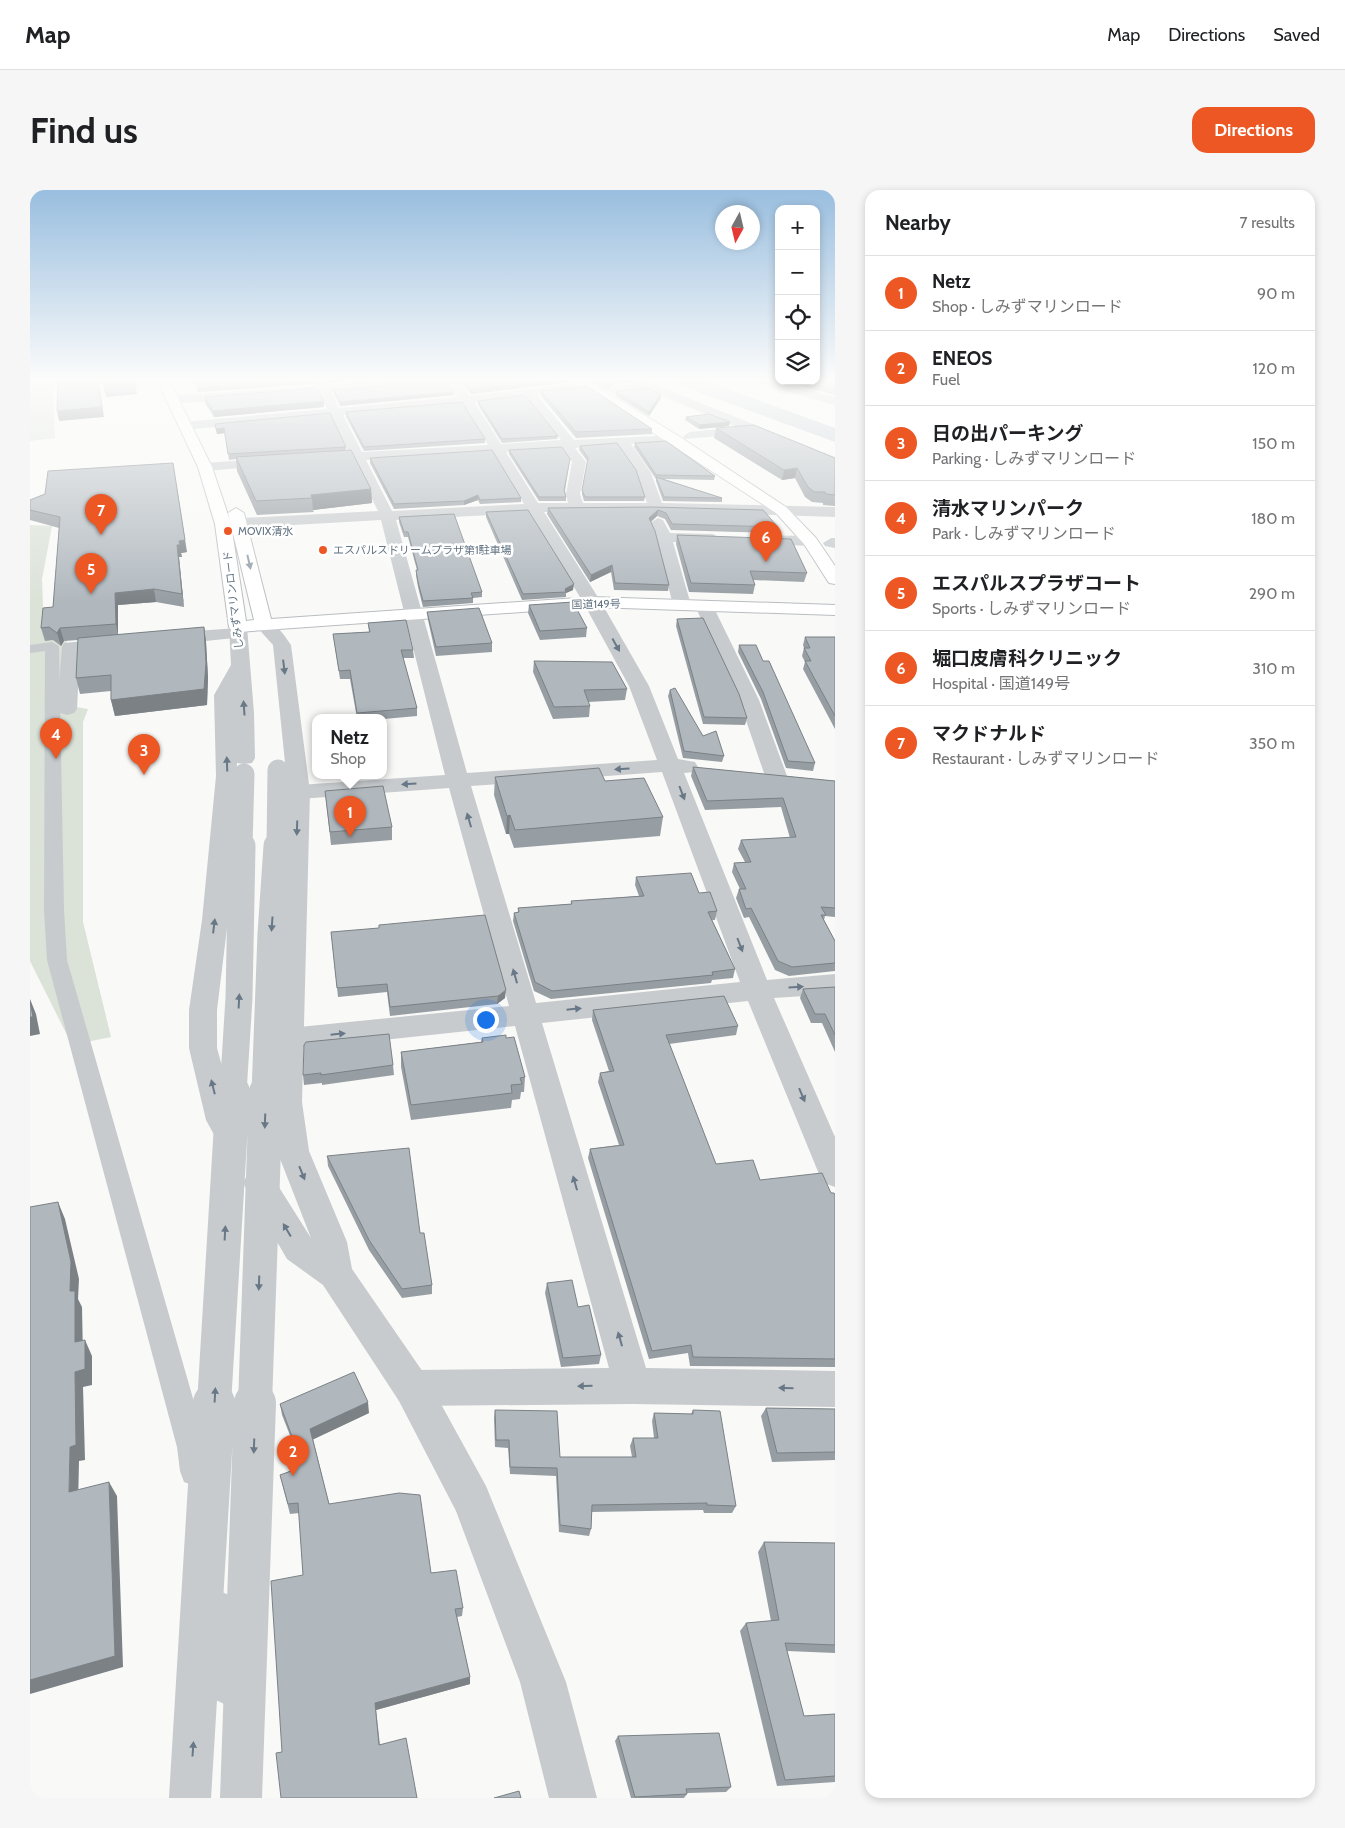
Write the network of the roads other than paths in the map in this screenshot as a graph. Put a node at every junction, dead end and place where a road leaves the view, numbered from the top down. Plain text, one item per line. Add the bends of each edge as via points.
1 (201, 453) edge
2 (207, 453) edge
3 (356, 453) edge
4 (408, 453) edge
5 (498, 453) edge
6 (574, 453) edge
7 (630, 453) edge
8 (695, 453) edge
9 (716, 453) edge
10 (813, 453) edge
11 (357, 456) junction
12 (328, 458) edge
13 (288, 461) edge
14 (835, 462) edge
15 (210, 466) junction
16 (653, 507) junction
17 (534, 508) junction
18 (576, 508) junction
19 (782, 510) junction
20 (803, 511) junction
21 (835, 512) edge
22 (387, 515) junction
23 (231, 523) junction
24 (814, 532) junction
25 (664, 537) junction
26 (834, 545) edge
27 (835, 579) edge
28 (592, 602) junction
29 (682, 605) junction
30 (704, 606) junction
31 (835, 610) edge
32 (415, 615) junction
33 (264, 625) junction
34 (238, 630) junction
35 (150, 640) edge
36 (130, 642) edge
37 (30, 649) edge
38 (240, 666) junction
39 (67, 709) dead end
40 (671, 765) junction
41 (709, 769) edge
42 (776, 776) edge
43 (288, 781) junction
44 (458, 781) junction
45 (835, 984) edge
46 (757, 990) junction
47 (526, 1014) junction
48 (289, 1039) junction
49 (203, 1048) junction
50 (835, 1174) edge
51 (335, 1274) junction
52 (634, 1386) junction
53 (412, 1388) junction
54 (835, 1389) edge
55 (190, 1798) edge
56 (242, 1798) edge
57 (573, 1798) edge

1 - 15 main road, しみずマリンロード
2 - 15 main road, しみずマリンロード
3 - 11 street
4 - 11 street
5 - 17 street
6 - 18 street via 579,462 573,494
7 - 16 street via 644,473
8 - 19 main road
9 - 20 main road
10 - 14 street
11 - 12 street
11 - 22 street
13 - 15 street
15 - 23 main road, しみずマリンロード
16 - 18 street
16 - 19 street
16 - 25 street
17 - 18 street
17 - 22 street
17 - 28 street
19 - 20 street
19 - 24 main road
20 - 21 street
20 - 24 main road
22 - 23 street
22 - 32 street
23 -> 33 main road
23 - 34 main road, しみずマリンロード
24 - 25 street via 737,539
24 - 26 main road
24 - 27 main road
25 - 29 street
28 - 29 main road, 国道149号
28 - 32 main road, 国道149号
28 -> 40 street via 639,686
29 - 30 main road, 国道149号
30 - 31 main road, 国道149号
30 - 42 street via 749,700
32 - 33 main road, 国道149号
32 - 44 street
33 - 34 main road, 国道149号
33 -> 43 street via 282,645
34 - 35 street
34 - 38 street, しみずマリンロード
36 - 39 street via 71,647
37 - 56 street via 52,646 56,960 192,1447
49 -> 38 street via 227,776 224,695
55 -> 38 street, しみずマリンロード, bridge via 239,998 244,774
40 - 41 street
40 -> 44 street
40 -> 46 street
44 -> 43 street
43 -> 48 street
43 -> 56 street, bridge via 279,814 271,934
47 -> 44 street
46 -> 45 street
47 -> 46 street
46 -> 50 street
48 -> 47 street
52 -> 47 street
48 - 49 street
48 -> 51 street via 287,1102 293,1150 330,1242
51 -> 49 street via 298,1248 221,1120
51 - 53 street
52 -> 53 street
54 -> 52 street
53 - 57 street via 472,1500 508,1590 543,1682

